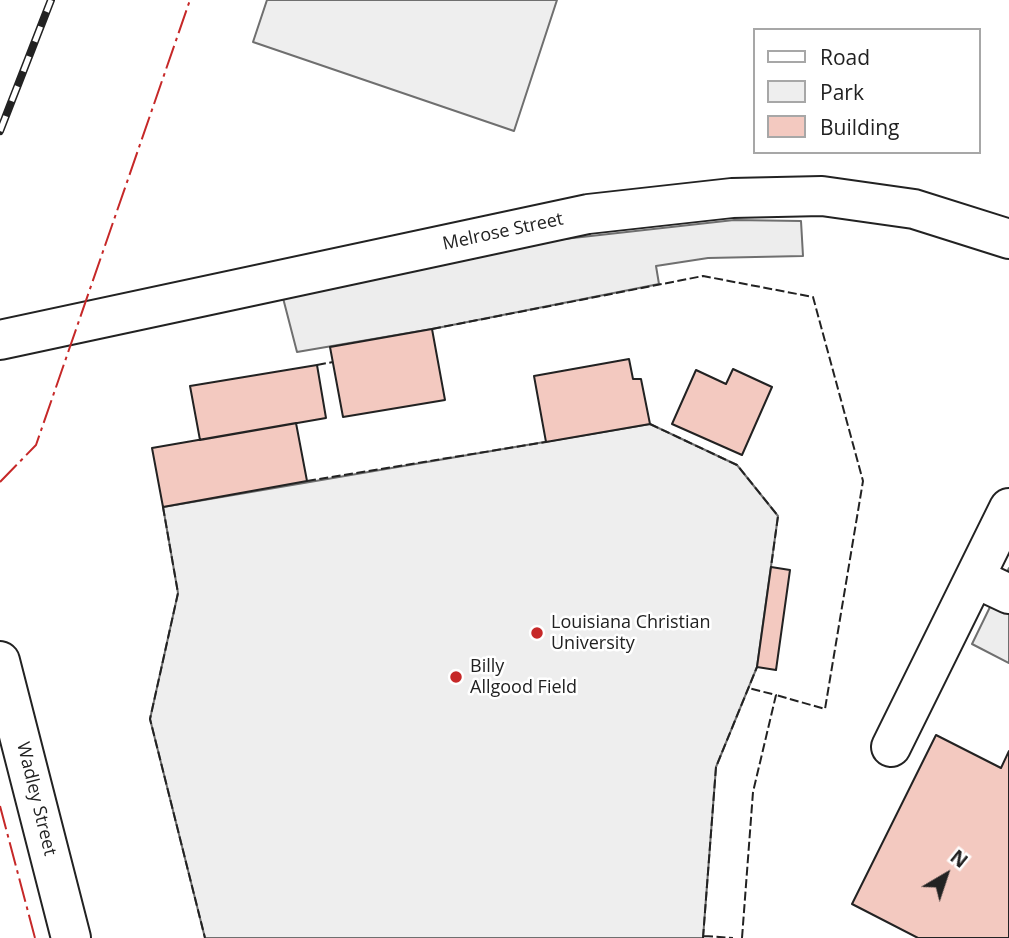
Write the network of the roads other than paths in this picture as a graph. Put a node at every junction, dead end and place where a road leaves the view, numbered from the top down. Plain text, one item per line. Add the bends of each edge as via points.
1 (1009, 239) edge
2 (0, 340) edge
3 (1009, 508) edge
4 (975, 578) junction
5 (1009, 594) edge
6 (0, 661) edge
7 (891, 747) dead end
8 (71, 938) edge

1 - 2 street, Melrose Street via 914,209 822,196 705,201 588,214
3 - 4 street
4 - 5 street
4 - 7 street
6 - 8 street, Wadley Street

